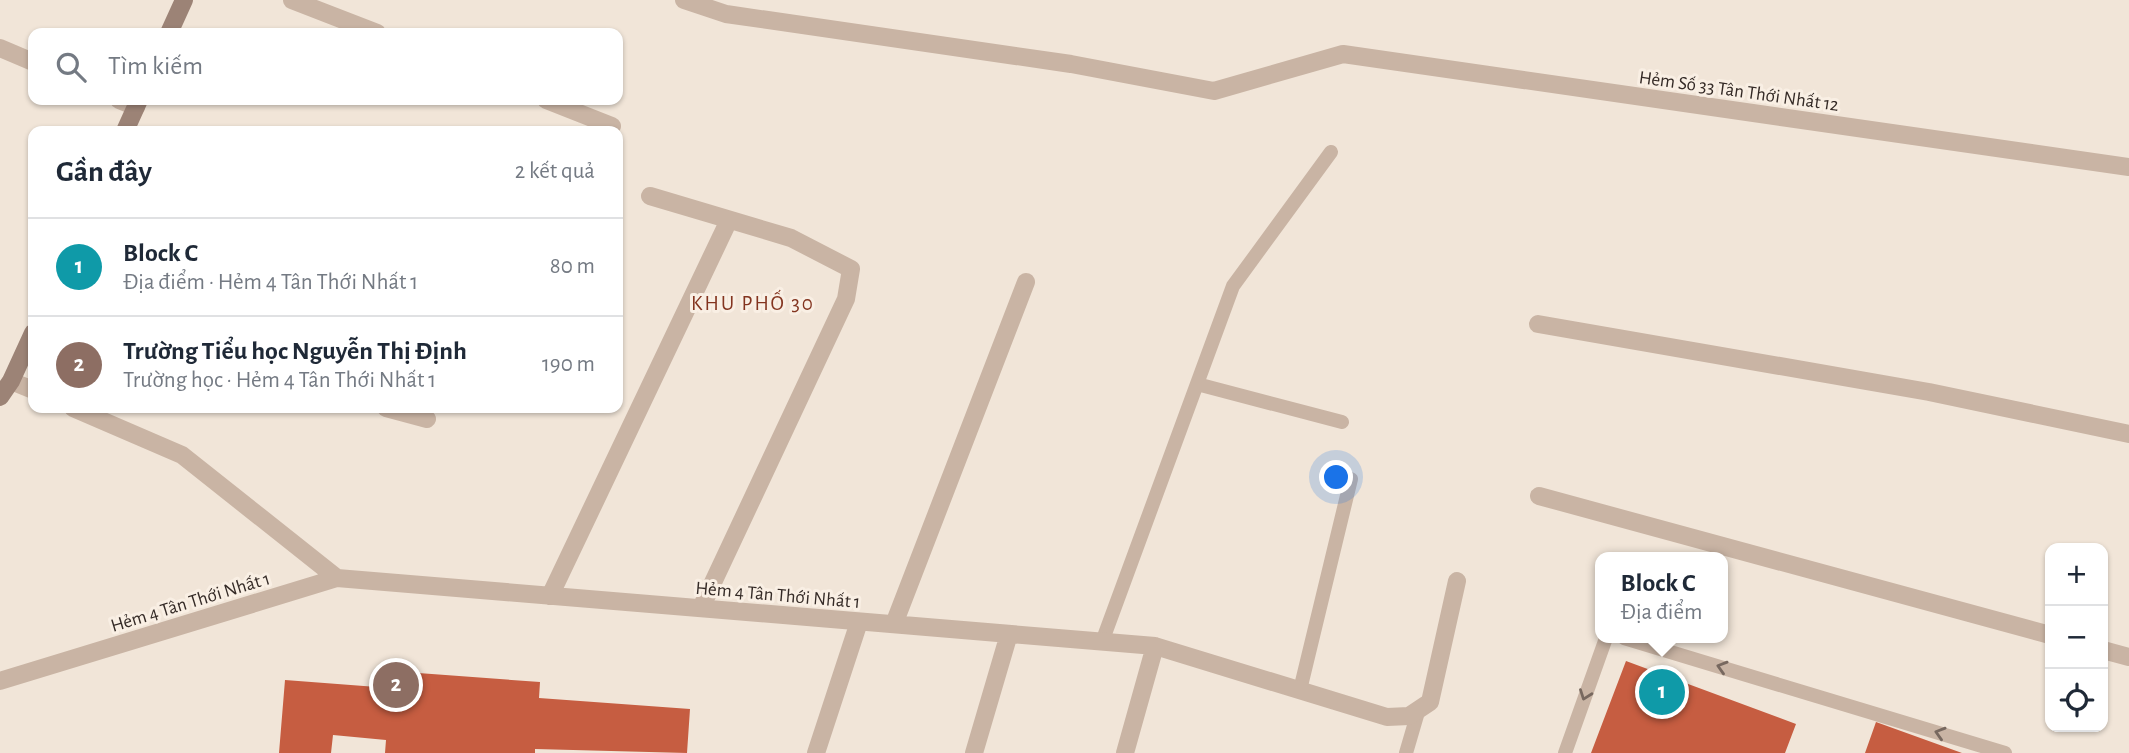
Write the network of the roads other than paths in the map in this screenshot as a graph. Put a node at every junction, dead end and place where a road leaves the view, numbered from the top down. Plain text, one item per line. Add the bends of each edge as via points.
1 (184, 0) edge
2 (292, 0) edge
3 (684, 0) edge
4 (171, 28) edge
5 (364, 28) edge
6 (0, 48) edge
7 (28, 60) edge
8 (130, 105) edge
9 (559, 105) edge
10 (126, 126) edge
11 (612, 126) dead end
12 (1331, 152) dead end
13 (2129, 166) edge
14 (650, 196) dead end
15 (729, 220) junction
16 (1026, 282) dead end
17 (1538, 324) dead end
18 (28, 344) edge
19 (12, 381) junction
20 (1197, 384) junction
21 (28, 388) edge
22 (0, 397) edge
23 (85, 413) edge
24 (405, 413) edge
25 (427, 419) dead end
26 (1342, 422) dead end
27 (2129, 434) edge
28 (1351, 479) dead end
29 (1539, 496) dead end
30 (337, 578) junction
31 (1457, 581) dead end
32 (550, 596) junction
33 (701, 608) junction
34 (859, 622) junction
35 (894, 624) junction
36 (1009, 634) junction
37 (2045, 634) edge
38 (1102, 642) junction
39 (1604, 643) edge
40 (1641, 643) edge
41 (1155, 646) junction
42 (2108, 651) edge
43 (2129, 657) edge
44 (0, 681) edge
45 (1300, 690) junction
46 (1418, 712) junction
47 (816, 753) edge
48 (974, 753) edge
49 (1125, 753) edge
50 (1406, 753) edge
51 (1565, 753) edge
52 (2005, 753) edge

1 - 4 street
2 - 5 street
3 - 13 street, Hẻm Số 33 Tân Thới Nhất 12 via 726,14 1071,64 1214,91 1343,54
6 - 7 street
8 - 10 street
9 - 11 street
12 - 20 lane via 1233,286
14 - 15 street
15 - 32 street
15 - 33 street via 791,238 851,269 846,299
16 - 35 street
17 - 27 street via 1929,392
18 - 19 street
19 - 21 street
19 - 22 street
20 - 26 lane
20 - 38 lane
23 - 30 street via 182,455
24 - 25 street
28 - 45 lane
29 - 37 street
30 - 32 street, Hẻm 4 Tân Thới Nhất 1
30 - 44 street, Hẻm 4 Tân Thới Nhất 1
31 - 46 street via 1430,702
32 - 33 street, Hẻm 4 Tân Thới Nhất 1
33 - 34 street, Hẻm 4 Tân Thới Nhất 1
34 - 35 street, Hẻm 4 Tân Thới Nhất 1
34 - 47 street
35 - 36 street, Hẻm 4 Tân Thới Nhất 1
36 - 38 street, Hẻm 4 Tân Thới Nhất 1
36 - 48 street
38 - 41 street, Hẻm 4 Tân Thới Nhất 1
39 -> 51 lane
52 -> 40 lane
41 - 45 street, Hẻm 4 Tân Thới Nhất 1
41 - 49 street
42 - 43 street
45 - 46 street, Hẻm 4 Tân Thới Nhất 1 via 1387,717
46 - 50 lane

